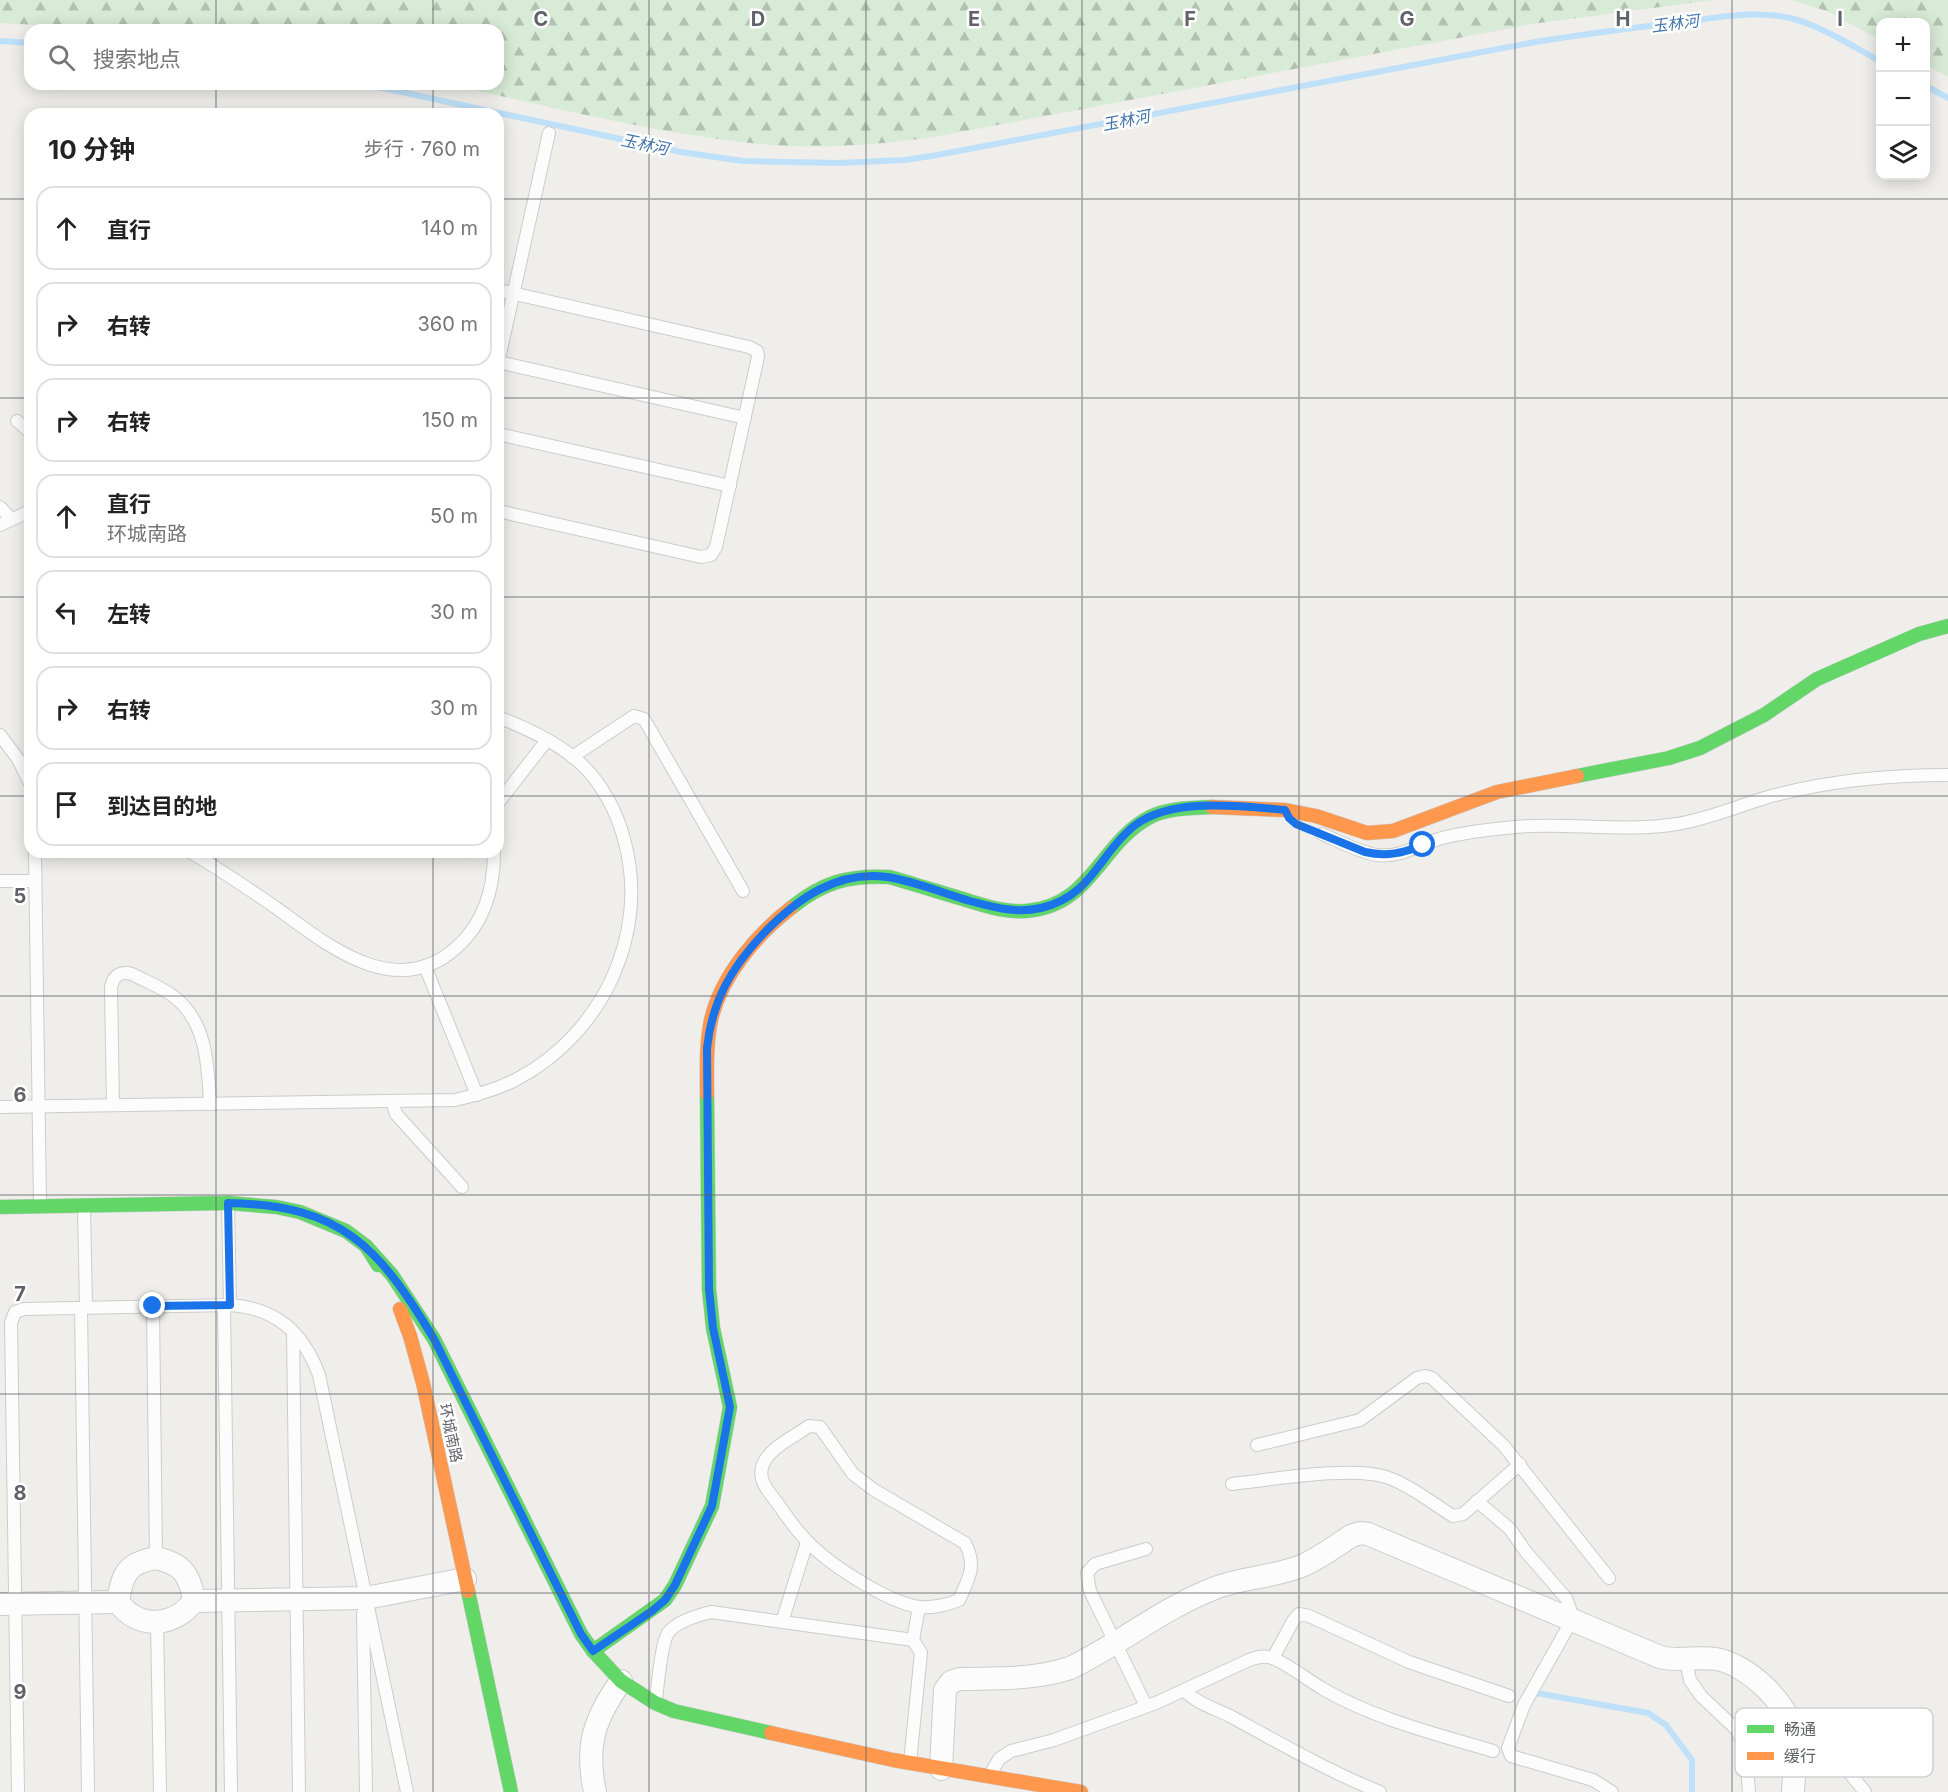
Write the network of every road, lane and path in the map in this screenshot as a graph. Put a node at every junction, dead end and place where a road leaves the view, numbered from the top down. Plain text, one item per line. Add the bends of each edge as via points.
1 (549, 133) dead end
2 (504, 291) edge
3 (513, 293) junction
4 (504, 334) edge
5 (504, 363) edge
6 (745, 418) junction
7 (17, 421) dead end
8 (24, 427) edge
9 (504, 435) edge
10 (730, 486) junction
11 (0, 507) edge
12 (504, 512) edge
13 (24, 514) edge
14 (5, 522) edge
15 (1948, 626) edge
16 (504, 720) edge
17 (0, 735) edge
18 (547, 740) junction
19 (572, 757) junction
20 (24, 771) edge
21 (1948, 775) edge
22 (504, 794) edge
23 (1285, 810) junction
24 (34, 858) edge
25 (200, 858) edge
26 (493, 858) edge
27 (0, 881) edge
28 (35, 881) junction
29 (743, 891) dead end
30 (425, 966) junction
31 (477, 1095) junction
32 (392, 1101) junction
33 (210, 1104) junction
34 (113, 1105) junction
35 (39, 1106) junction
36 (0, 1107) edge
37 (462, 1187) dead end
38 (228, 1203) junction
39 (40, 1206) junction
40 (84, 1206) junction
41 (0, 1207) edge
42 (366, 1246) junction
43 (227, 1305) junction
44 (153, 1306) junction
45 (84, 1307) junction
46 (293, 1332) junction
47 (452, 1373) junction
48 (423, 1383) junction
49 (1257, 1445) dead end
50 (1520, 1464) junction
51 (1232, 1484) dead end
52 (1477, 1501) junction
53 (807, 1542) junction
54 (1146, 1549) dead end
55 (156, 1558) junction
56 (1610, 1578) dead end
57 (465, 1579) junction
58 (365, 1598) junction
59 (297, 1600) junction
60 (194, 1601) junction
61 (228, 1601) junction
62 (118, 1602) junction
63 (85, 1603) junction
64 (8, 1604) edge
65 (919, 1607) junction
66 (1572, 1620) junction
67 (157, 1622) junction
68 (782, 1622) junction
69 (913, 1640) junction
70 (1115, 1643) junction
71 (593, 1651) junction
72 (1273, 1658) junction
73 (1686, 1660) junction
74 (621, 1682) junction
75 (1184, 1689) junction
76 (1509, 1696) dead end
77 (655, 1703) junction
78 (1146, 1706) junction
79 (1781, 1708) edge
80 (1735, 1728) edge
81 (1493, 1750) dead end
82 (910, 1763) junction
83 (941, 1769) junction
84 (989, 1777) junction
85 (1748, 1777) edge
86 (1793, 1777) edge
87 (1853, 1777) edge
88 (18, 1792) edge
89 (88, 1792) edge
90 (160, 1792) edge
91 (231, 1792) edge
92 (299, 1792) edge
93 (366, 1792) edge
94 (407, 1792) edge
95 (511, 1792) edge
96 (595, 1792) edge
97 (1081, 1792) edge
98 (1380, 1792) edge
99 (1612, 1792) edge
100 (1749, 1792) edge
101 (1793, 1792) edge
102 (1865, 1792) edge

1 - 3 lane
2 - 3 lane
3 - 4 lane
3 - 6 lane via 753,348 757,351 757,362
5 - 6 lane
6 - 10 lane
7 - 8 lane
9 - 10 lane
10 - 12 lane via 716,547 706,557
11 - 14 lane
13 - 14 lane
15 - 23 street via 1919,634 1817,679 1747,725 1680,755 1497,792 1380,833 1367,833
16 - 18 lane
17 - 20 lane
18 - 19 lane
18 - 22 lane
19 - 29 lane via 634,716 644,719
19 - 31 lane via 606,795 623,834 632,900 624,948 604,995 574,1036 538,1067
21 - 23 lane via 1829,784 1668,825 1488,830 1385,855 1365,852 1296,824
23 - 71 street via 1186,808 1150,817 1128,832 1077,891 1033,910 998,909 889,877 841,880 801,901 751,948 716,1004 707,1048 709,1289 730,1407 716,1488 706,1521 665,1600
24 - 28 lane
25 - 30 lane via 349,957 380,968
26 - 30 lane via 489,893 477,924 455,949
27 - 28 lane
28 - 35 lane
30 - 31 lane
31 - 32 lane via 455,1100
32 - 33 lane
32 - 37 lane via 396,1114
33 - 34 lane
33 - 34 lane via 207,1060 192,1016 172,995 125,972 113,979 111,987
34 - 35 lane
35 - 36 lane
35 - 39 lane
38 - 40 street, 环城南路
38 - 42 street, 环城南路 via 300,1212 346,1231
38 - 43 lane
39 - 40 street, 环城南路
39 - 41 street, 环城南路
40 - 45 lane
42 - 47 street via 414,1306
42 - 48 street, 环城南路 via 401,1312
43 - 44 lane
43 - 46 lane via 270,1314
43 - 61 lane
44 - 45 lane
44 - 55 lane
45 - 63 lane
45 - 64 lane via 24,1309 15,1312 11,1323
46 - 58 lane via 319,1374
46 - 59 lane
47 - 48 street via 444,1366 433,1366 425,1372
47 - 71 street via 581,1634
48 - 57 street, 环城南路
49 - 50 lane via 1360,1420 1425,1376 1432,1378
50 - 52 lane
50 - 56 lane
51 - 52 lane via 1337,1473 1371,1474 1399,1482 1453,1516 1463,1514
52 - 66 lane via 1510,1529 1566,1598
53 - 65 lane via 877,1592
53 - 65 lane via 761,1480 761,1473 770,1454 809,1426 820,1428 853,1474 874,1490 965,1544 972,1570 960,1600
53 - 68 lane
54 - 70 lane via 1095,1564 1087,1573 1090,1591
55 - 60 street via 172,1562 184,1571
55 - 62 street via 126,1570
57 - 58 street
57 - 95 street, 环城南路
58 - 59 street
58 - 93 lane
58 - 94 lane
59 - 61 street
59 - 92 lane
60 - 61 street
60 - 67 street via 178,1616
61 - 91 lane
62 - 63 street
62 - 67 street via 135,1618
63 - 64 street
63 - 89 lane
64 - 88 lane
65 - 69 lane
66 - 70 street via 1360,1533 1304,1564 1198,1595
66 - 73 street via 1660,1658
66 - 99 lane via 1524,1705 1508,1748 1511,1756 1593,1780
67 - 90 lane
68 - 69 lane
68 - 77 lane via 711,1611 669,1632
69 - 82 lane via 921,1653
70 - 78 lane
70 - 83 street via 1052,1674 951,1682 945,1690
71 - 74 street
72 - 75 lane via 1249,1659
72 - 76 lane via 1299,1614 1409,1662
72 - 81 lane via 1357,1705
73 - 79 street via 1714,1659 1745,1670
73 - 80 lane via 1690,1680 1701,1696
74 - 77 street
74 - 96 street via 601,1713 592,1738
75 - 78 lane
75 - 98 lane via 1200,1703
77 - 82 street via 693,1716
78 - 84 lane via 1054,1740 1011,1751 999,1759
82 - 83 street
83 - 84 street
84 - 97 street
85 - 100 lane
86 - 101 street
87 - 102 lane

